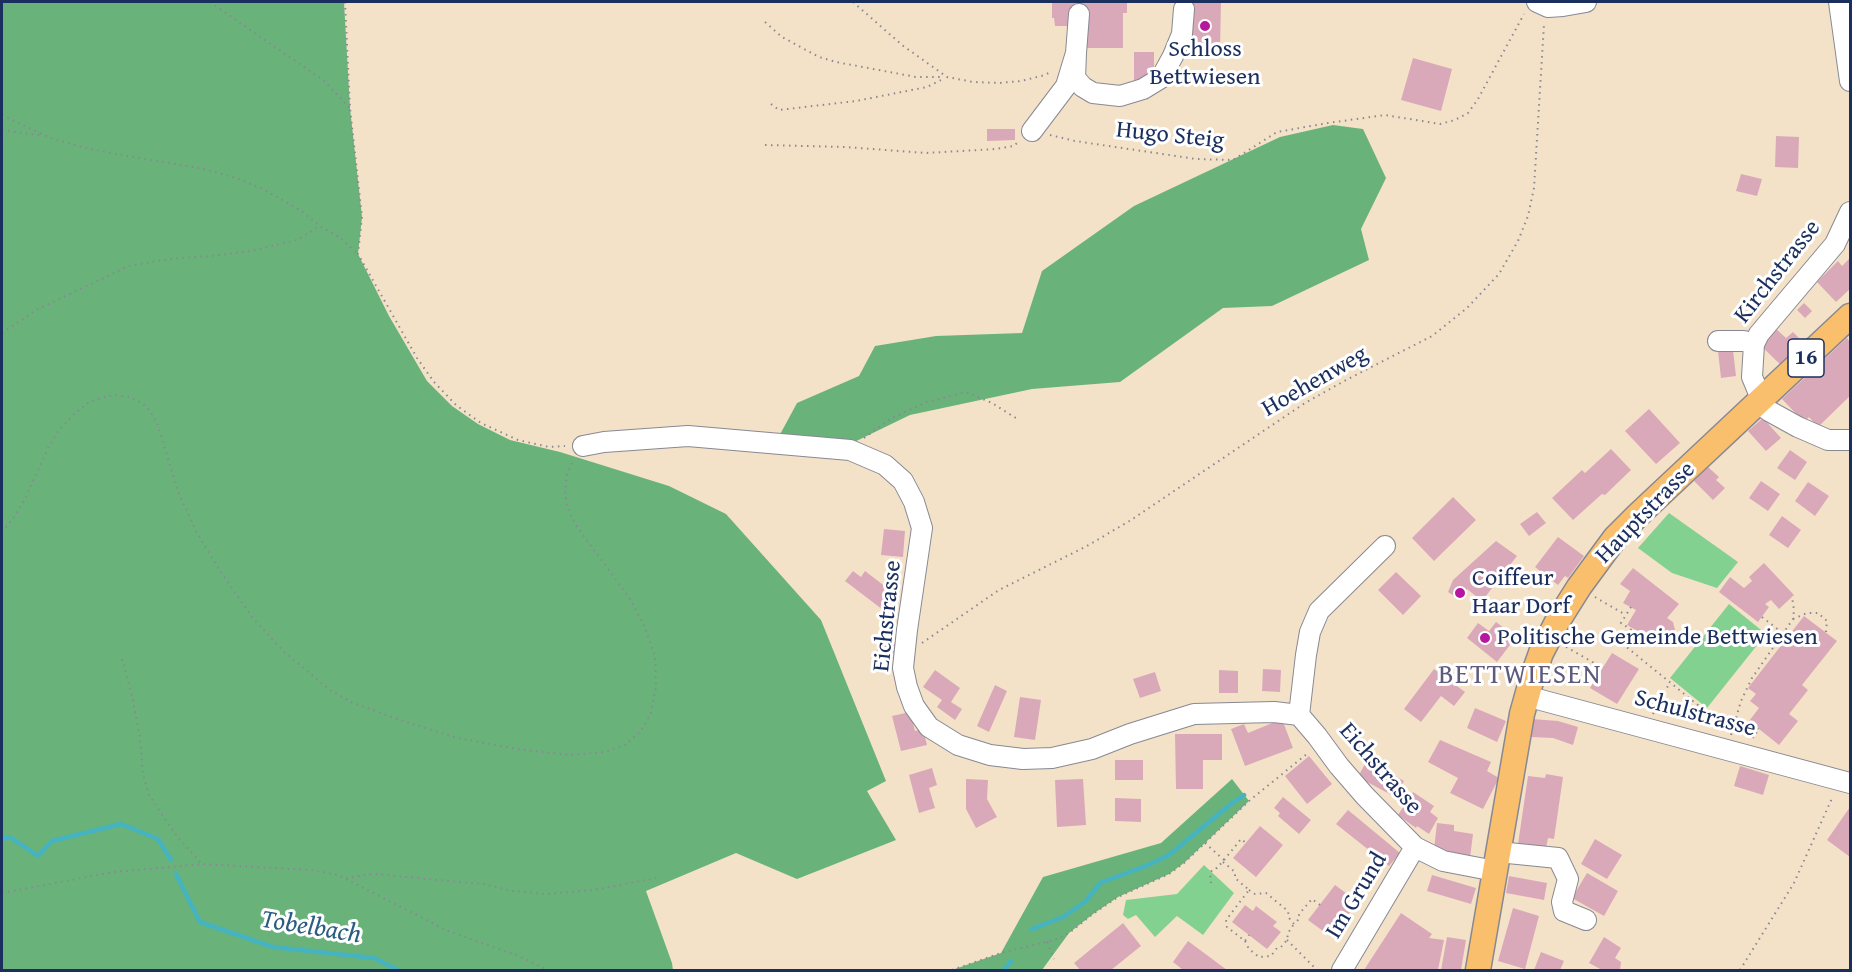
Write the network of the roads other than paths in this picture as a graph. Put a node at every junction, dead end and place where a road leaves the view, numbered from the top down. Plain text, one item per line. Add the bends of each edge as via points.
1 (1586, 2) edge
2 (1839, 2) edge
3 (1538, 6) edge
4 (1184, 9) dead end
5 (1079, 14) dead end
6 (1076, 52) junction
7 (1851, 81) edge
8 (1032, 131) road end
9 (1851, 212) edge
10 (1851, 316) edge
11 (1718, 341) dead end
12 (1754, 344) junction
13 (1761, 399) junction
14 (1851, 440) edge
15 (583, 446) road end
16 (1385, 546) dead end
17 (1526, 696) junction
18 (1299, 716) junction
19 (1845, 781) edge
20 (1415, 847) junction
21 (1497, 861) junction
22 (1586, 920) dead end
23 (1342, 970) edge
24 (1478, 970) edge

1 - 3 street
2 - 7 street
4 - 6 street via 1182,34 1173,56 1161,78 1143,89 1120,96 1094,93 1083,87 1075,78
5 - 6 street
6 - 8 street via 1066,86
9 - 12 street, Kirchstrasse via 1835,244 1766,324
10 - 13 main road, Hauptstrasse / 16
11 - 12 street
12 - 13 street, Kirchstrasse via 1752,377
13 - 14 street via 1765,408 1798,427 1828,440
13 - 17 main road, Hauptstrasse / 16 via 1615,538 1557,622
15 - 18 street, Eichstrasse via 688,436 850,450 885,465 903,481 921,522 903,668 907,687 914,706 929,727 958,745 1023,759 1052,758 1092,749 1194,714 1274,712
16 - 18 street via 1319,611 1310,632
17 - 19 street, Schulstrasse
17 - 21 main road, Hauptstrasse / 16
18 - 20 street, Eichstrasse via 1365,796
20 - 21 street, Eichstrasse via 1443,861
20 - 23 street, Im Grund
21 - 22 street, Eichstrasse via 1558,858 1568,879 1562,902 1564,911
21 - 24 main road, Hauptstrasse / 16

